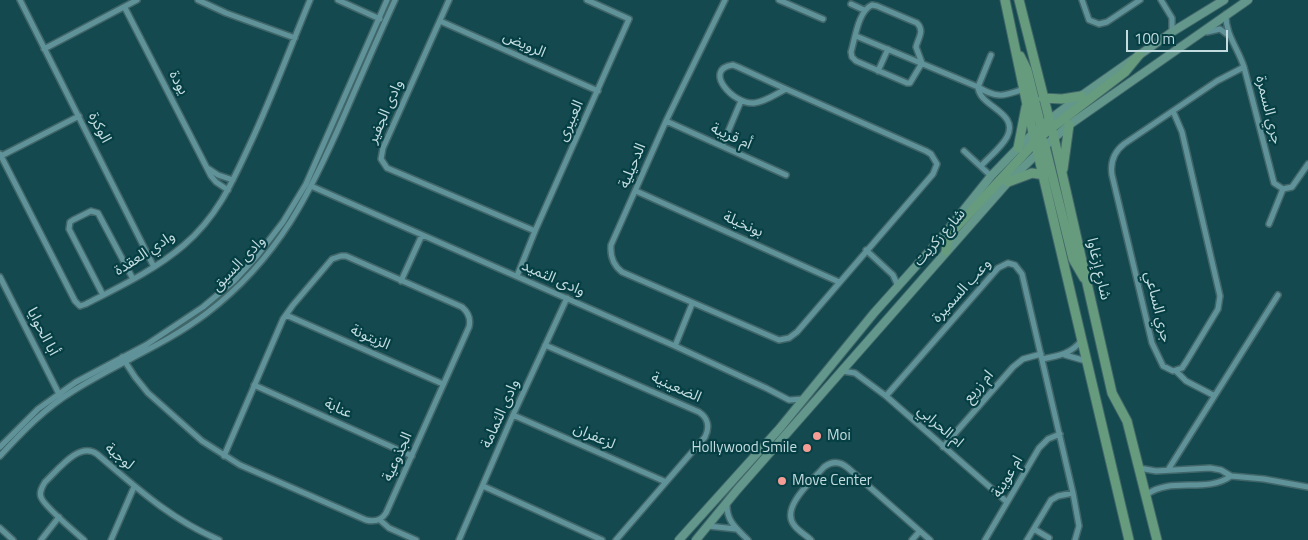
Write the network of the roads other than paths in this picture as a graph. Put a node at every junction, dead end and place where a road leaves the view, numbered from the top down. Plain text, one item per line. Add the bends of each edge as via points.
1 (20, 0) edge
2 (138, 0) edge
3 (198, 0) edge
4 (310, 0) edge
5 (338, 0) edge
6 (387, 0) edge
7 (395, 0) edge
8 (450, 0) edge
9 (587, 0) edge
10 (725, 0) edge
11 (779, 0) edge
12 (1005, 0) edge
13 (1019, 0) edge
14 (1082, 0) edge
15 (1140, 0) edge
16 (1160, 0) edge
17 (1224, 0) edge
18 (1248, 0) edge
19 (851, 4) dead end
20 (124, 8) junction
21 (864, 10) junction
22 (1226, 14) junction
23 (1172, 18) junction
24 (379, 19) junction
25 (823, 19) dead end
26 (385, 21) junction
27 (440, 21) junction
28 (1186, 24) junction
29 (1172, 32) junction
30 (1229, 35) junction
31 (856, 36) junction
32 (1195, 36) junction
33 (295, 38) junction
34 (44, 49) junction
35 (888, 49) junction
36 (1015, 50) junction
37 (991, 55) dead end
38 (1139, 55) junction
39 (922, 63) junction
40 (1244, 67) junction
41 (878, 71) junction
42 (978, 87) junction
43 (786, 89) junction
44 (1024, 89) junction
45 (598, 91) junction
46 (1081, 96) junction
47 (1043, 98) junction
48 (741, 101) junction
49 (1027, 102) junction
50 (1173, 111) junction
51 (79, 116) junction
52 (666, 121) junction
53 (1069, 125) junction
54 (1043, 135) junction
55 (722, 146) junction
56 (1018, 148) junction
57 (964, 151) dead end
58 (0, 155) edge
59 (1308, 164) edge
60 (980, 166) junction
61 (209, 169) junction
62 (1062, 174) junction
63 (786, 175) dead end
64 (1044, 175) junction
65 (991, 176) junction
66 (233, 180) junction
67 (1008, 182) junction
68 (306, 184) junction
69 (312, 186) junction
70 (1282, 189) junction
71 (228, 190) junction
72 (636, 191) junction
73 (1269, 224) dead end
74 (535, 231) junction
75 (422, 235) junction
76 (866, 250) junction
77 (946, 251) junction
78 (154, 267) junction
79 (893, 275) junction
80 (517, 276) junction
81 (0, 277) edge
82 (133, 279) junction
83 (904, 280) junction
84 (401, 281) junction
85 (839, 282) junction
86 (1087, 282) junction
87 (898, 286) junction
88 (103, 295) junction
89 (1278, 295) dead end
90 (567, 298) junction
91 (692, 304) junction
92 (286, 315) junction
93 (1082, 340) junction
94 (546, 345) junction
95 (675, 346) junction
96 (1064, 355) junction
97 (1041, 357) junction
98 (852, 359) junction
99 (123, 360) junction
100 (1086, 361) junction
101 (842, 371) junction
102 (1176, 371) junction
103 (855, 373) junction
104 (443, 384) junction
105 (254, 385) junction
106 (60, 396) junction
107 (886, 396) junction
108 (1214, 396) junction
109 (803, 399) junction
110 (789, 400) junction
111 (794, 411) junction
112 (512, 415) junction
113 (1060, 434) junction
114 (0, 447) edge
115 (944, 447) junction
116 (0, 456) edge
117 (224, 456) junction
118 (412, 456) junction
119 (1138, 468) junction
120 (1168, 470) junction
121 (1231, 476) junction
122 (666, 482) junction
123 (483, 486) junction
124 (134, 487) junction
125 (1308, 487) edge
126 (1073, 493) junction
127 (1146, 494) junction
128 (1007, 502) junction
129 (727, 503) junction
130 (59, 517) junction
131 (380, 520) junction
132 (708, 526) junction
133 (0, 528) edge
134 (737, 529) junction
135 (1034, 529) junction
136 (920, 531) junction
137 (211, 538) edge
138 (1049, 538) dead end
139 (13, 540) edge
140 (41, 540) edge
141 (84, 540) edge
142 (111, 540) edge
143 (219, 540) edge
144 (416, 540) edge
145 (459, 540) edge
146 (602, 540) edge
147 (616, 540) edge
148 (679, 540) edge
149 (696, 540) edge
150 (748, 540) edge
151 (811, 540) edge
152 (912, 540) edge
153 (930, 540) edge
154 (985, 540) edge
155 (1027, 540) edge
156 (1075, 540) edge
157 (1129, 540) edge
158 (1157, 540) edge

1 - 34 street, الوكرة
2 - 20 street
3 - 33 street
4 - 33 street, وادي العقدة
5 - 24 street
6 - 24 street, وادى السيق
7 - 26 street, وادى السيق
8 - 27 street, وادى الجفير
9 - 45 street, العبيرى via 630,19
10 - 52 street, الدحيلية
11 - 25 street
12 - 36 main road, شارع إزغاوا
13 - 47 main road, شارع إزغاوا
14 - 15 street via 1089,20 1099,24
16 - 23 street
17 - 28 main road, شارع زكريت
18 - 22 main road, شارع زكريت
19 - 21 street
20 - 34 street
20 - 61 street, يودة
21 - 31 street
21 - 39 street via 877,6 918,25 921,31 916,50
22 - 30 street, جري السمرة
22 - 32 main road, شارع زكريت
23 - 28 street
23 - 29 street
24 - 26 street
24 - 68 street, وادى السيق
26 - 69 street, وادى السيق
27 - 45 street, الرويض
27 - 74 street, وادى الجفير via 381,159 387,168
28 - 29 main road, شارع زكريت
29 - 38 main road, شارع زكريت
30 - 32 street via 1216,29
30 - 40 street, جري السمرة
31 - 35 street
31 - 41 street via 851,52 853,59
32 - 53 main road, شارع زكريت
33 - 66 street, وادي العقدة
34 - 51 street, الوكرة
35 - 39 street
35 - 41 street
36 - 44 main road, شارع إزغاوا
36 - 54 main road via 1025,65
37 - 42 street
38 - 46 main road, شارع زكريت
38 - 54 main road via 1125,72
39 - 41 street via 909,84
39 - 42 street
40 - 50 street, جري الساعي via 1226,75
40 - 70 street, جري السمرة via 1273,180
42 - 44 street via 999,96
42 - 60 street via 980,96 1005,116 1009,128 1006,139
43 - 48 street via 758,103
43 - 48 street, الدحيلية via 733,65 727,66 722,69 720,80
43 - 76 street, الدحيلية via 926,151 936,159 932,174
44 - 49 main road, شارع إزغاوا
45 - 74 street, العبيرى
46 - 47 main road
46 - 54 main road, شارع زكريت
47 - 54 main road, شارع إزغاوا
48 - 55 street
49 - 54 main road, شارع إزغاوا
49 - 56 main road
50 - 102 street, جري الساعي via 1180,126 1220,296 1216,313 1184,365
50 - 102 street, جري الساعي via 1120,147 1112,160 1111,170 1152,342 1163,366
51 - 58 street
51 - 78 street, الوكرة
52 - 55 street, أم قريبة
52 - 72 street, الدحيلية
53 - 54 main road, شارع زكريت
53 - 62 main road
54 - 56 main road, شارع زكريت
54 - 62 main road, شارع إزغاوا
54 - 64 main road, شارع إزغاوا
54 - 67 main road, شارع زكريت
54 - 77 main road via 952,232
54 - 86 main road via 1073,260
55 - 63 street, أم قريبة
56 - 65 main road, شارع زكريت
57 - 60 street
58 - 88 street, وادي العقدة via 75,302 80,306
59 - 70 street via 1295,185
60 - 65 street
61 - 66 street
61 - 71 street, يودة via 213,179
62 - 86 main road, شارع إزغاوا
64 - 67 main road via 1032,173
64 - 93 main road, شارع إزغاوا
65 - 83 main road, شارع زكريت
66 - 71 street, وادي العقدة
67 - 77 main road, شارع زكريت
68 - 69 street, وادى الثميد
68 - 99 street, وادى السيق via 275,233 239,276 191,316
69 - 75 street, وادى الثميد
69 - 99 street, وادى السيق via 279,240 231,293 184,329 149,350
70 - 73 street
71 - 78 street, وادي العقدة via 214,213 184,245
72 - 85 street, بونخيلة
72 - 91 street, الدحيلية via 611,245 613,263 622,272
74 - 80 street, العبيرى
75 - 80 street, وادى الثميد
75 - 84 street
76 - 79 street
76 - 85 street, الدحيلية
77 - 98 main road, شارع زكريت
78 - 82 street, وادي العقدة
79 - 83 street
79 - 87 street
80 - 90 street, وادى الثميد
81 - 106 street, أبا الحوايا
82 - 88 street, وادي العقدة
82 - 88 street via 98,213 91,211 73,220 69,228
83 - 87 main road, شارع زكريت
84 - 92 street, الجذوعية via 346,256 336,256
84 - 104 street, الجذوعية via 462,307 470,318
85 - 91 street, الدحيلية via 797,332 784,340 772,338
86 - 119 main road, شارع إزغاوا via 1114,399 1126,416
87 - 109 main road, شارع زكريت
89 - 108 street
90 - 94 street, وادى الثمامة
90 - 95 street, وادى الثميد
91 - 95 street
92 - 104 street, الزيتونة
92 - 105 street, الجذوعية
93 - 96 street
93 - 100 main road, شارع إزغاوا
94 - 112 street, وادى الثمامة
94 - 122 street, الضعينية via 703,414 708,423 705,437
95 - 110 street, وادى الثميد
96 - 97 street
96 - 100 street
97 - 107 street, وعب السميرة via 1020,270 1012,263 1004,263
97 - 113 street, وعب السميرة
97 - 115 street, ام زريع via 1023,359 1013,367
98 - 101 main road, شارع زكريت
98 - 103 street
99 - 106 street, وادى السيق
99 - 117 street via 148,393 197,437
100 - 157 main road, شارع إزغاوا
101 - 103 street, ام الحرابي
101 - 129 main road, شارع زكريت
102 - 108 street via 1186,381
103 - 107 street, ام الحرابي
104 - 118 street, الجذوعية
105 - 117 street, الجذوعية
105 - 118 street, عنابة
106 - 114 street, وادى السيق via 25,420
106 - 116 street, وادى السيق
107 - 115 street, ام الحرابي
108 - 120 street
109 - 110 street
109 - 111 main road, شارع زكريت
110 - 111 street
111 - 148 main road, شارع زكريت
112 - 122 street, لزعفران
112 - 123 street, وادى الثمامة
113 - 126 street, وعب السميرة
113 - 128 street, ام عوينة via 1042,444
115 - 128 street, ام الحرابي
117 - 131 street via 366,520
118 - 131 street, الجذوعية via 386,514
119 - 120 street
119 - 127 main road, شارع إزغاوا
120 - 121 street via 1210,468
121 - 125 street
121 - 127 street via 1216,482 1160,487
122 - 147 street, الضعينية
123 - 145 street, وادى الثمامة
123 - 146 street
124 - 130 street, لوجبة via 94,452 80,451 40,490 41,500
124 - 137 street, لوجبة via 166,512
124 - 142 street
126 - 135 street via 1051,500
126 - 156 street, وعب السميرة via 1079,526
127 - 158 main road, شارع إزغاوا
128 - 154 street, ام عوينة
129 - 132 main road, شارع زكريت
129 - 134 street via 727,513
130 - 140 street
130 - 141 street, لوجبة
131 - 144 street
132 - 134 street
132 - 149 main road, شارع زكريت
133 - 139 street
134 - 150 street
135 - 138 street
135 - 155 street
136 - 151 street via 844,465 833,463 824,467 791,506 790,516 794,525
136 - 152 street
136 - 153 street
137 - 143 street, لوجبة

